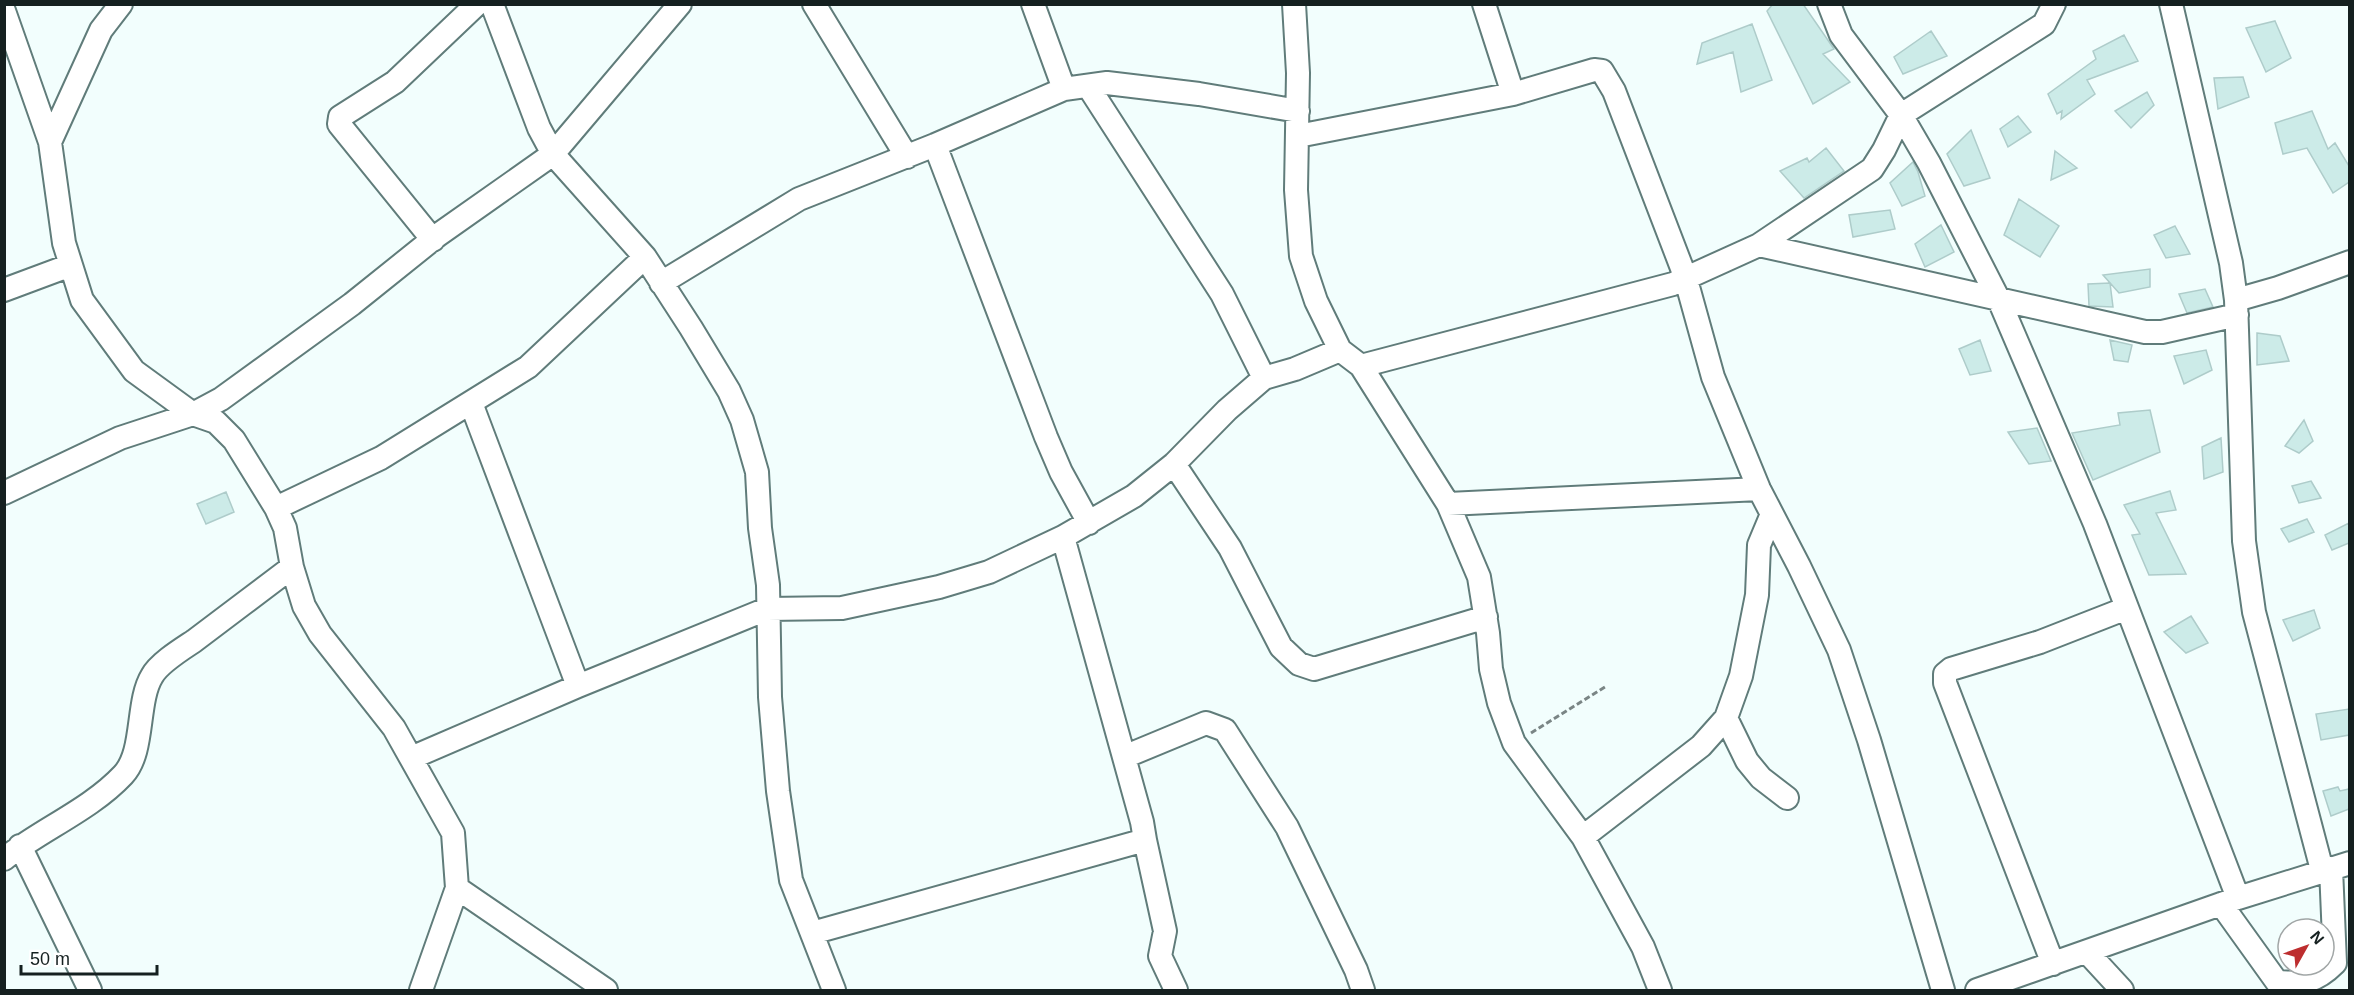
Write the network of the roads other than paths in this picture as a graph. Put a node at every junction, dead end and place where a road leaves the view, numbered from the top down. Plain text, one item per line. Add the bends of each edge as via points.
1 (121, 4) edge
2 (477, 4) edge
3 (492, 4) edge
4 (680, 4) edge
5 (814, 4) edge
6 (1033, 4) edge
7 (1294, 4) edge
8 (1484, 4) edge
9 (1829, 4) edge
10 (2054, 4) edge
11 (2171, 4) edge
12 (4, 11) edge
13 (1088, 86) junction
14 (1064, 89) junction
15 (1513, 94) junction
16 (1298, 111) junction
17 (1901, 115) junction
18 (1298, 136) junction
19 (50, 142) junction
20 (935, 145) junction
21 (553, 154) junction
22 (907, 157) junction
23 (433, 240) junction
24 (1759, 245) junction
25 (645, 257) junction
26 (2349, 262) edge
27 (71, 266) junction
28 (1685, 276) junction
29 (661, 283) junction
30 (4, 290) edge
31 (1999, 300) junction
32 (2236, 308) junction
33 (1340, 350) junction
34 (1361, 366) junction
35 (1264, 378) junction
36 (471, 403) junction
37 (193, 414) junction
38 (1174, 464) junction
39 (1759, 489) junction
40 (4, 493) edge
41 (1448, 504) junction
42 (276, 508) junction
43 (1772, 514) junction
44 (1089, 523) junction
45 (1063, 537) junction
46 (292, 567) junction
47 (2127, 608) junction
48 (767, 609) junction
49 (1486, 618) junction
50 (578, 686) junction
51 (1726, 718) junction
52 (1124, 757) junction
53 (411, 758) junction
54 (1787, 798) dead end
55 (1583, 837) junction
56 (1145, 840) junction
57 (12, 853) edge
58 (2334, 867) edge
59 (457, 888) junction
60 (2230, 901) junction
61 (812, 933) junction
62 (2087, 952) junction
63 (2053, 964) junction
64 (90, 990) edge
65 (420, 990) edge
66 (606, 990) edge
67 (834, 990) edge
68 (1176, 990) edge
69 (1363, 990) edge
70 (1660, 990) edge
71 (1943, 990) edge
72 (1977, 990) edge
73 (2122, 990) edge

1 - 19 street via 101,30
2 - 23 street via 395,82 340,117 339,123
3 - 21 street via 538,128
4 - 21 street
5 - 22 street
6 - 14 street
7 - 16 street
8 - 15 street
9 - 17 street via 1841,35
10 - 17 street via 2044,24
11 - 32 street via 2231,263
12 - 19 street
13 - 14 street
13 - 16 street via 1107,83
13 - 35 street via 1222,294
14 - 20 street
15 - 18 street
15 - 28 street via 1602,71 1614,91
16 - 18 street
17 - 24 street via 1872,169
17 - 31 street
18 - 33 street via 1296,190 1301,256 1316,301
19 - 27 street via 64,243
20 - 22 street
20 - 44 street via 1046,437
21 - 23 street
21 - 25 street
22 - 29 street via 799,200
23 - 37 street via 352,304 220,399
24 - 28 street
24 - 31 street
25 - 29 street
25 - 36 street via 528,367
26 - 32 street
27 - 30 street
27 - 37 street via 82,300 134,371
28 - 34 street via 1673,284
28 - 39 street via 1713,377
29 - 48 street via 729,391 742,420 757,472
31 - 32 street via 2145,332 2162,332
31 - 47 street
32 - 58 street via 2244,541 2254,612
33 - 34 street
33 - 35 street
34 - 41 street
35 - 38 street
36 - 42 street via 381,458
36 - 50 street
37 - 40 street via 120,438
37 - 42 street via 216,422 234,440
38 - 44 street via 1134,496
38 - 49 street via 1230,548 1281,647 1299,664 1314,669
39 - 41 street
39 - 43 street
41 - 49 street via 1479,577
42 - 46 street via 285,528
43 - 51 street via 1759,545 1758,595 1741,676
43 - 71 street via 1839,650
44 - 45 street
45 - 48 street via 989,572 939,587 842,608
45 - 52 street
46 - 53 street via 304,606 320,634 394,728
46 - 57 street via 152,675 135,749 125,773 101,796
47 - 60 street
47 - 63 street via 1945,674 1945,683
48 - 50 street
48 - 61 street via 778,791 791,880
49 - 55 street via 1496,692 1514,743
50 - 53 street
51 - 54 street via 1747,761
51 - 55 street via 1701,746
52 - 56 street
52 - 69 street via 1206,723 1225,730 1287,827
53 - 59 street via 453,832
55 - 70 street via 1643,947
56 - 61 street
56 - 68 street via 1165,931 1160,956
57 - 64 street
58 - 60 street
58 - 60 street via 2335,963 2322,976 2300,984 2277,982
59 - 65 street
59 - 66 street
60 - 62 street
61 - 67 street
62 - 63 street
62 - 73 street
63 - 72 street

